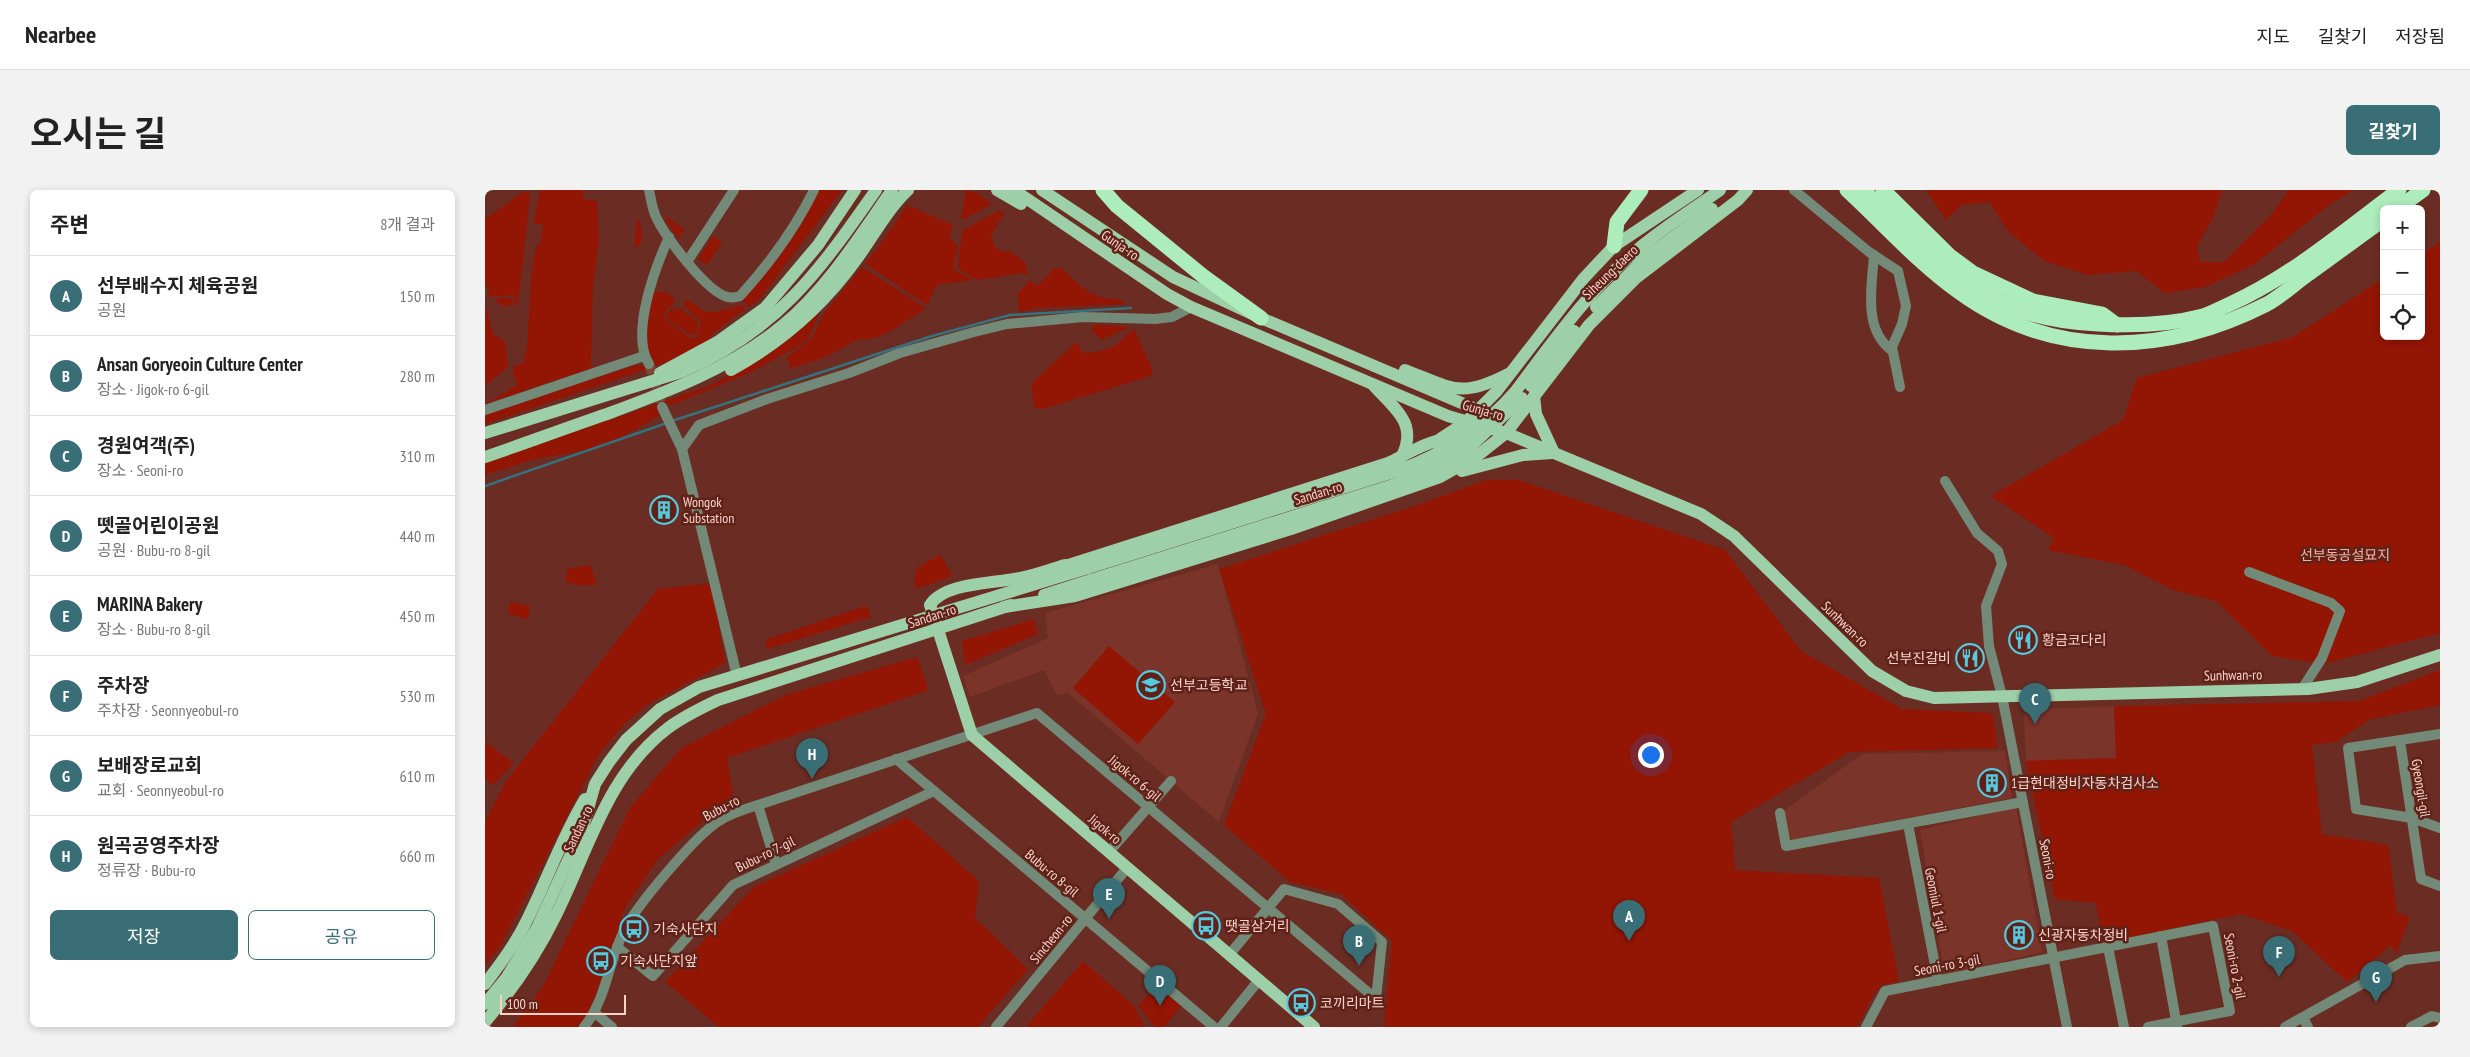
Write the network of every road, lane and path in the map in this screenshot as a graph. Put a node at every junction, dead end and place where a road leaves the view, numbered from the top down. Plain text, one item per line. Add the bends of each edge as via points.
1 (649, 190) edge
2 (734, 190) edge
3 (814, 190) edge
4 (855, 190) edge
5 (876, 190) edge
6 (892, 190) edge
7 (908, 190) edge
8 (997, 190) edge
9 (1014, 190) edge
10 (1042, 190) edge
11 (1103, 190) edge
12 (1641, 190) edge
13 (1698, 190) edge
14 (1741, 190) edge
15 (1747, 190) edge
16 (1794, 190) edge
17 (1847, 190) edge
18 (1863, 190) edge
19 (1883, 190) edge
20 (2399, 190) edge
21 (2423, 190) edge
22 (1722, 193) edge
23 (2402, 205) edge
24 (1058, 221) junction
25 (2380, 222) edge
26 (1895, 227) junction
27 (669, 237) junction
28 (1613, 246) junction
29 (1874, 255) junction
30 (687, 262) junction
31 (1191, 308) junction
32 (1261, 318) junction
33 (2117, 325) junction
34 (1890, 349) dead end
35 (1368, 363) junction
36 (1511, 374) junction
37 (1371, 382) junction
38 (643, 383) junction
39 (1900, 387) dead end
40 (669, 391) junction
41 (1441, 395) junction
42 (1524, 395) junction
43 (485, 410) edge
44 (664, 410) tunnel mouth
45 (1435, 410) junction
46 (1477, 411) junction
47 (1466, 422) junction
48 (485, 433) edge
49 (1506, 433) junction
50 (1438, 440) junction
51 (682, 449) junction
52 (1554, 453) junction
53 (485, 458) edge
54 (1401, 458) junction
55 (1455, 469) junction
56 (1437, 478) junction
57 (1945, 481) dead end
58 (1065, 565) junction
59 (2249, 572) dead end
60 (1002, 601) junction
61 (932, 615) junction
62 (937, 631) junction
63 (2440, 655) edge
64 (737, 676) junction
65 (2302, 689) junction
66 (2002, 696) junction
67 (972, 734) junction
68 (2440, 734) edge
69 (2400, 741) junction
70 (896, 759) junction
71 (1171, 781) dead end
72 (595, 784) junction
73 (934, 791) junction
74 (612, 792) junction
75 (2023, 802) junction
76 (758, 804) junction
77 (1148, 807) junction
78 (1780, 813) dead end
79 (2412, 818) junction
80 (1908, 824) junction
81 (2440, 828) edge
82 (1109, 852) junction
83 (776, 864) junction
84 (1127, 868) junction
85 (2440, 886) edge
86 (1268, 908) junction
87 (1085, 919) junction
88 (2161, 936) junction
89 (2108, 947) junction
90 (617, 948) junction
91 (1229, 954) junction
92 (2440, 956) edge
93 (2054, 958) junction
94 (1259, 980) junction
95 (1938, 981) junction
96 (485, 984) edge
97 (485, 1004) edge
98 (595, 1013) junction
99 (2436, 1017) edge
100 (485, 1022) edge
101 (2305, 1022) edge
102 (2177, 1024) edge
103 (492, 1027) edge
104 (584, 1027) edge
105 (612, 1027) edge
106 (996, 1027) edge
107 (1214, 1027) edge
108 (1221, 1027) edge
109 (1314, 1027) edge
110 (1866, 1027) edge
111 (2067, 1027) edge
112 (2124, 1027) edge
113 (2148, 1027) edge
114 (2285, 1027) edge
115 (2411, 1027) edge
116 (2427, 1027) edge

1 - 27 street via 656,216
2 - 30 street
3 - 30 street via 777,251 740,296 729,297 716,292
4 - 38 main road via 818,245 765,308 719,341
5 - 38 main road via 807,283 772,317 712,358 681,372
6 - 40 main road via 817,293 782,326 719,368
7 - 40 main road via 838,282 784,335 724,374 702,384
8 - 24 main road
9 - 24 main road, Gunja-ro
10 - 32 main road, Gunja-ro via 1173,277
11 - 32 highway via 1117,206
12 - 28 highway via 1617,222
13 - 28 main road
14 - 22 main road, Siheung-daero
15 - 42 main road via 1636,278
16 - 29 street
17 - 26 highway
18 - 26 highway
19 - 33 highway via 1950,256 1973,273 2033,301 2102,314
20 - 33 highway via 2287,272 2247,296 2203,316 2153,324
21 - 23 highway
22 - 42 main road, Siheung-daero via 1637,250 1611,275 1573,316
24 - 31 main road, Gunja-ro
25 - 26 highway via 2269,303 2223,324 2189,336 2113,343 2075,340 2032,330 1991,313 1959,292
26 - 33 highway via 1941,264 1998,301 2038,317
27 - 30 street
27 - 43 street via 657,262 645,305 647,360
28 - 36 main road via 1584,278
29 - 34 street via 1870,293 1873,316 1880,342
29 - 39 street via 1898,271 1902,283 1906,306 1893,347
31 - 37 main road, Gunja-ro
31 - 51 street via 1155,319 1083,317 1007,324 974,332 901,353 699,425
32 - 35 main road, Gunja-ro
35 - 36 main road via 1403,370 1451,388 1486,386
35 - 41 main road, Gunja-ro
36 - 42 main road via 1508,392 1521,402
36 - 46 main road
37 - 45 main road, Gunja-ro
37 - 54 main road via 1395,407 1406,426 1409,439
38 - 48 main road
40 - 53 main road
41 - 45 main road via 1445,405
41 - 46 main road, Gunja-ro
42 - 49 main road
42 - 52 main road
42 - 60 main road, Sandan-ro, bridge via 1497,413 1468,442 1425,460
44 - 51 street
45 - 47 main road, Gunja-ro
46 - 47 main road
46 - 49 main road, Gunja-ro
47 - 49 main road, Gunja-ro
47 - 50 main road
49 - 52 main road, Sunhwan-ro
49 - 55 main road
50 - 54 main road
50 - 55 main road via 1455,439 1464,448 1464,456
51 - 64 street
52 - 56 main road via 1523,455
52 - 66 main road, Sunhwan-ro via 1701,514 1734,536 1855,655 1888,682 1906,691 1935,698
54 - 58 main road
55 - 56 main road
56 - 60 main road via 1291,529 1075,596
57 - 66 street, Seoni-ro via 1977,533 1998,551 2002,564 1986,606 1989,646
58 - 60 main road
58 - 61 main road via 1023,578 955,589 935,598 930,605
59 - 65 street via 2331,603 2340,611 2322,658
60 - 61 main road, Sandan-ro
60 - 62 main road, Sandan-ro
61 - 62 main road
61 - 64 main road, Sandan-ro
62 - 67 main road
62 - 74 main road, Sandan-ro via 718,700 692,712 651,743
63 - 65 main road, Sunhwan-ro via 2357,682
64 - 72 main road, Sandan-ro via 699,688 659,709 626,740
65 - 66 main road, Sunhwan-ro
66 - 75 street, Seoni-ro
67 - 70 street, Bubu-ro
67 - 77 street, Jigok-ro 6-gil via 1037,713
67 - 82 main road, Jigok-ro
68 - 69 street
69 - 79 street, Gyeongil-gil
69 - 79 street via 2348,748 2356,809
70 - 73 street, Bubu-ro 8-gil
70 - 76 street, Bubu-ro
71 - 77 street
72 - 96 main road via 553,862 527,921 509,953
72 - 97 main road, Sandan-ro via 582,830 537,928 507,977
73 - 83 street, Bubu-ro 7-gil
73 - 87 street, Bubu-ro 8-gil
74 - 100 main road, Sandan-ro via 536,953 509,994
74 - 103 main road via 594,850 563,919 544,956
75 - 80 street
75 - 93 street, Seoni-ro
76 - 83 street
76 - 90 street, Bubu-ro via 735,813 702,834 634,915
77 - 82 street
77 - 86 street, Jigok-ro 6-gil
78 - 80 street via 1786,846
79 - 81 street
79 - 85 street, Gyeongil-gil via 2421,879
80 - 95 street, Geomiul 1-gil
82 - 84 main road, Jigok-ro
83 - 90 street, Bubu-ro 7-gil via 733,885 653,976
84 - 87 street, Sincheon-ro
84 - 91 main road, Jigok-ro
86 - 86 street, Jigok-ro 6-gil via 1376,999 1382,942 1338,904 1284,889
86 - 91 street
87 - 106 street, Sincheon-ro
87 - 107 street, Bubu-ro 8-gil
88 - 89 street, Seoni-ro 2-gil
88 - 102 street
88 - 102 street, Seoni-ro 2-gil via 2213,926 2230,1011
89 - 93 street, Seoni-ro 2-gil
89 - 112 street
90 - 98 street, Bubu-ro
91 - 94 main road, Jigok-ro
92 - 101 street via 2405,960
93 - 95 street, Seoni-ro 3-gil
93 - 111 street, Seoni-ro
94 - 108 street
94 - 109 main road, Jigok-ro
95 - 110 street, Seoni-ro 3-gil via 1885,991
98 - 104 street, Bubu-ro
98 - 105 street
99 - 115 street
99 - 116 street
101 - 114 street
102 - 113 street, Seoni-ro 2-gil

